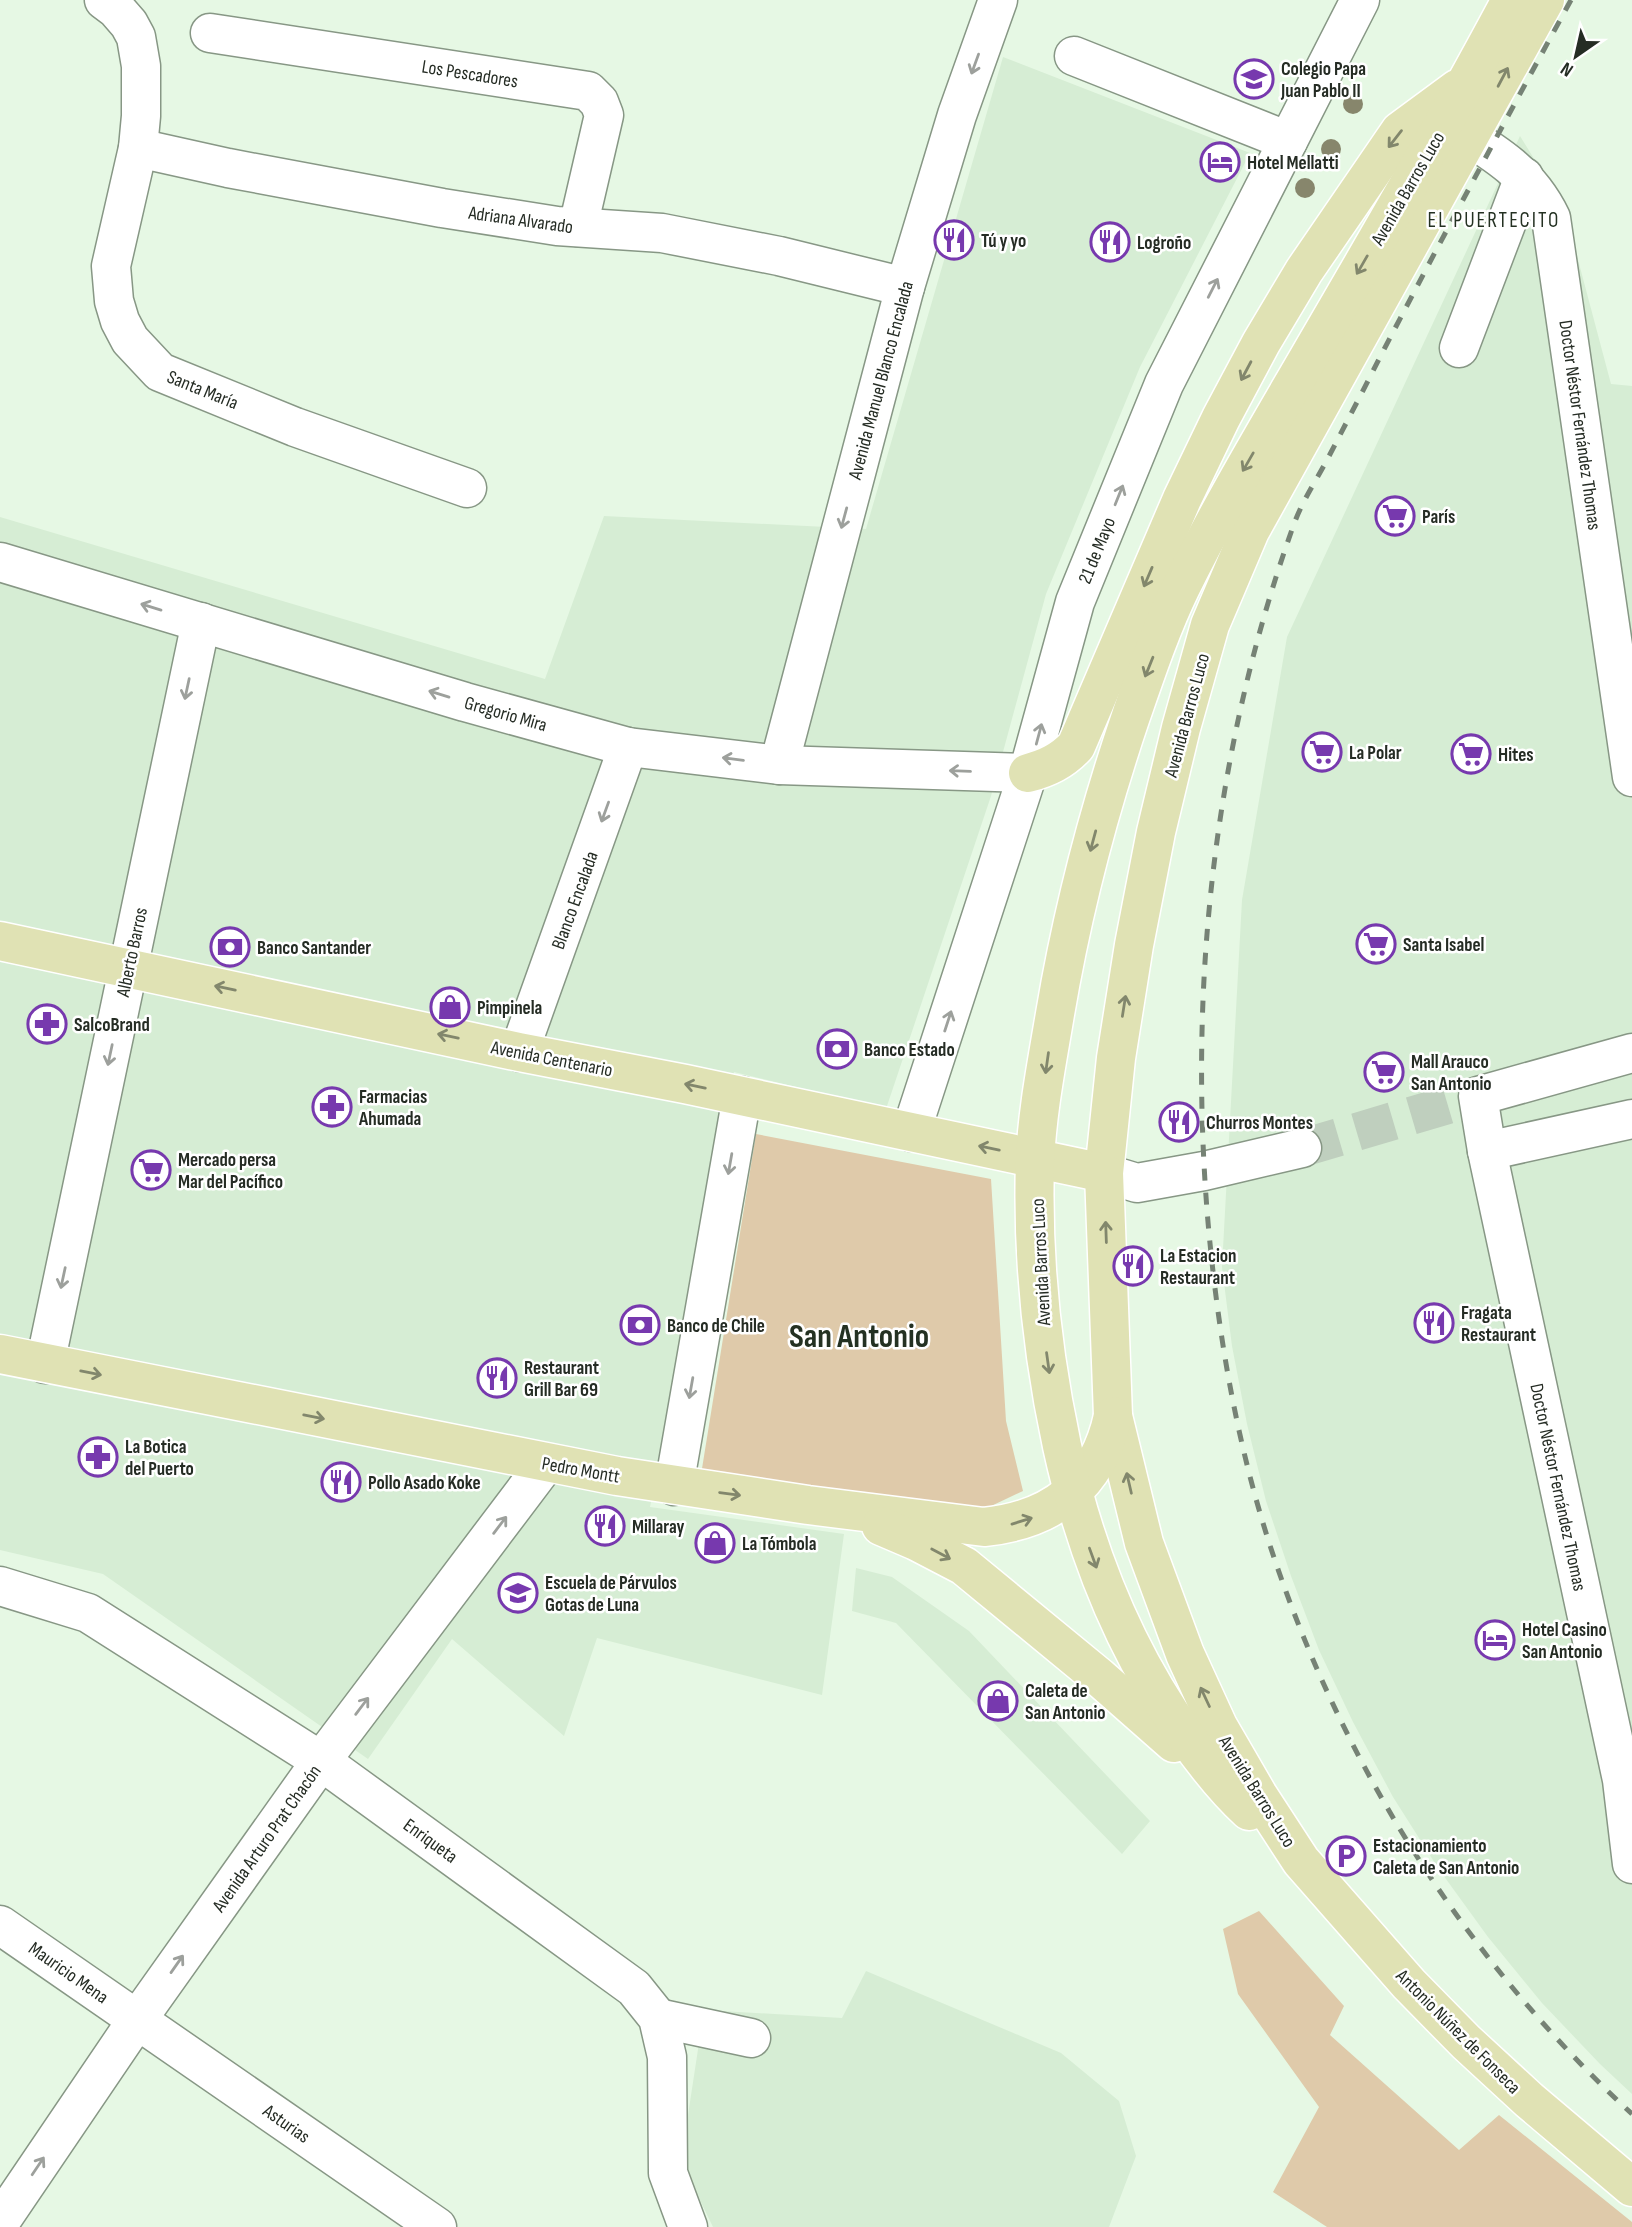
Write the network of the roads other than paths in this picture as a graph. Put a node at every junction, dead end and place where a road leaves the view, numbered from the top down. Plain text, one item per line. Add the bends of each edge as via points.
1 (104, 0) edge
2 (998, 0) edge
3 (1360, 0) edge
4 (1511, 0) edge
5 (1545, 0) edge
6 (210, 33) dead end
7 (1074, 56) dead end
8 (1468, 82) junction
9 (1458, 129) junction
10 (1288, 141) junction
11 (138, 148) junction
12 (1524, 177) junction
13 (578, 227) junction
14 (905, 287) junction
15 (1459, 348) dead end
16 (467, 488) dead end
17 (0, 562) edge
18 (201, 622) junction
19 (628, 747) junction
20 (779, 765) junction
21 (1028, 773) junction
22 (1632, 777) edge
23 (0, 941) edge
24 (128, 968) junction
25 (519, 1052) junction
26 (1632, 1053) edge
27 (742, 1096) junction
28 (1632, 1119) edge
29 (911, 1132) junction
30 (1302, 1149) tunnel mouth
31 (1487, 1152) junction
32 (1035, 1158) junction
33 (1104, 1173) junction
34 (0, 1354) edge
35 (45, 1364) junction
36 (1114, 1416) junction
37 (546, 1463) junction
38 (674, 1486) junction
39 (1073, 1493) junction
40 (808, 1505) junction
41 (0, 1586) edge
42 (321, 1761) junction
43 (1627, 1779) edge
44 (1239, 1802) junction
45 (1301, 1861) junction
46 (1632, 1864) edge
47 (0, 1925) edge
48 (658, 2018) junction
49 (137, 2020) junction
50 (751, 2038) dead end
51 (1632, 2186) edge
52 (0, 2222) edge
53 (437, 2227) edge
54 (688, 2227) edge

1 - 11 street, Santa María via 129,24 139,52
2 -> 14 street, Avenida Manuel Blanco Encalada via 957,115
3 - 10 street, 21 de Mayo
4 - 8 main road, Avenida Barros Luco
9 -> 5 main road, Avenida Barros Luco
6 - 13 street, Los Pescadores via 588,91 604,115
7 - 10 street
8 - 9 main road, Avenida Barros Luco
8 -> 21 main road via 1399,131 1304,271 1232,397 1182,499 1076,746 1060,761
9 - 12 street, Doctor Néstor Fernández Thomas via 1508,161
9 -> 32 main road, Avenida Barros Luco via 1220,510 1178,593 1111,775 1086,868 1067,949
33 -> 9 main road, Avenida Barros Luco via 1116,1058 1156,832 1210,625 1251,531
21 -> 10 street, 21 de Mayo via 1075,602 1164,384
11 - 13 street, Adriana Alvarado via 442,208
11 - 16 street, Santa María via 111,283 120,321 144,357 160,372 295,427
12 - 15 street
12 - 22 street, Doctor Néstor Fernández Thomas via 1551,218
13 - 14 street, Adriana Alvarado via 662,233
14 -> 20 street, Avenida Manuel Blanco Encalada
18 -> 17 street, Gregorio Mira
19 -> 18 street, Gregorio Mira
18 -> 24 street, Alberto Barros
20 -> 19 street, Gregorio Mira
19 -> 25 street, Blanco Encalada
21 -> 20 street, Gregorio Mira
29 -> 21 street, 21 de Mayo
23 - 24 main road, Avenida Centenario
25 -> 24 main road, Avenida Centenario
24 -> 35 street, Alberto Barros
27 -> 25 main road, Avenida Centenario
26 - 31 street, Doctor Néstor Fernández Thomas via 1478,1096
27 - 29 main road, Avenida Centenario
27 -> 38 street
28 - 31 street
32 -> 29 main road, Avenida Centenario
30 - 33 street via 1137,1183
31 - 43 street, Doctor Néstor Fernández Thomas
32 - 33 main road, Avenida Centenario
32 -> 39 main road, Avenida Barros Luco via 1042,1325
36 -> 33 main road, Avenida Barros Luco
34 - 35 main road, Pedro Montt
35 -> 37 main road, Pedro Montt
36 - 39 main road, Pedro Montt via 1099,1458
45 -> 36 main road, Avenida Barros Luco via 1225,1738 1185,1654 1144,1543
37 - 38 main road, Pedro Montt
42 -> 37 street, Avenida Arturo Prat Chacón
38 -> 40 main road, Pedro Montt
40 -> 39 main road, Pedro Montt via 984,1527 1032,1518
39 -> 44 main road, Avenida Barros Luco via 1102,1583 1143,1669 1187,1738
40 -> 44 main road via 883,1527 964,1566 1135,1708
41 - 42 street, Enriqueta via 88,1613
42 - 48 street, Enriqueta via 634,1988
49 -> 42 street, Avenida Arturo Prat Chacón
43 - 46 street, Doctor Néstor Fernández Thomas
44 - 45 main road, Avenida Barros Luco
45 - 51 main road, Antonio Núñez de Fonseca via 1466,2042
47 - 49 street, Mauricio Mena
48 - 50 street
48 - 54 street, Enriqueta via 667,2057 668,2173
52 -> 49 street, Avenida Arturo Prat Chacón
49 - 53 street, Asturias

